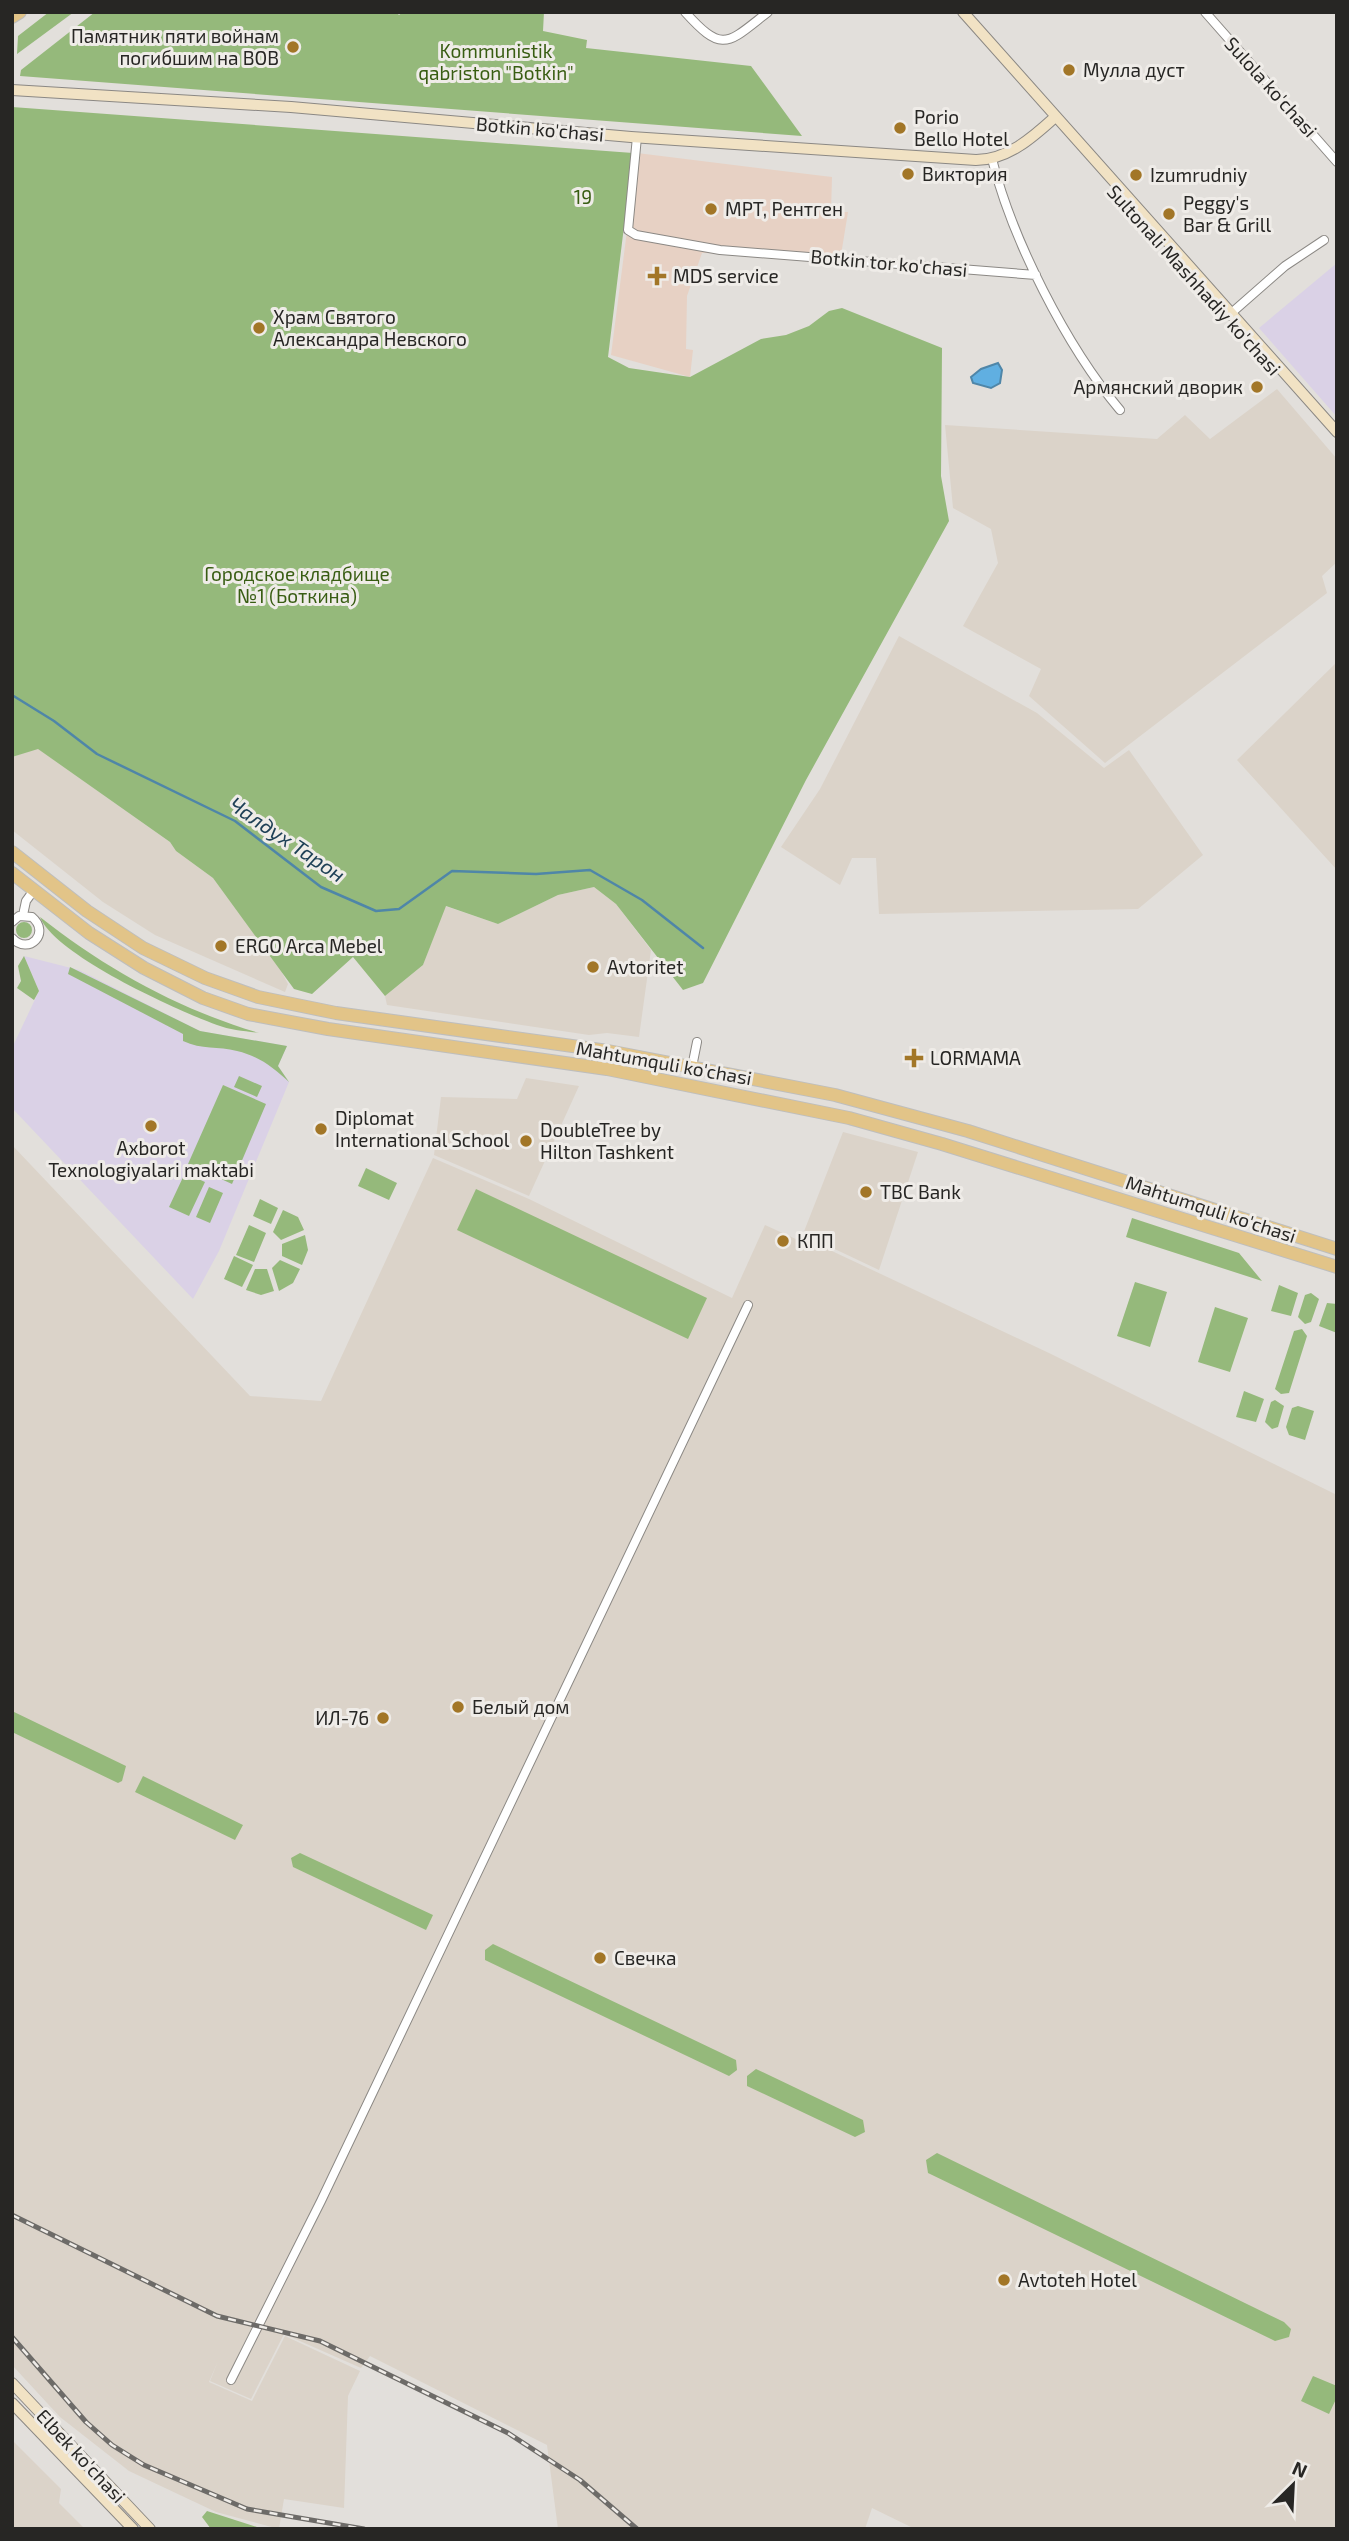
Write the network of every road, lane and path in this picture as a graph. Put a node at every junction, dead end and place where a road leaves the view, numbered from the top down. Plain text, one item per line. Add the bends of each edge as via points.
1 (20, 12) edge
2 (685, 12) edge
3 (768, 12) edge
4 (963, 12) edge
5 (1205, 12) edge
6 (12, 18) edge
7 (13, 88) edge
8 (1055, 118) junction
9 (637, 137) junction
10 (992, 159) junction
11 (1337, 162) edge
12 (1324, 240) dead end
13 (1036, 275) junction
14 (1230, 314) junction
15 (1120, 410) dead end
16 (1337, 432) edge
17 (1337, 440) edge
18 (12, 852) edge
19 (12, 873) edge
20 (34, 890) junction
21 (23, 915) junction
22 (12, 922) edge
23 (12, 938) edge
24 (697, 1042) dead end
25 (692, 1067) junction
26 (835, 1095) junction
27 (830, 1114) junction
28 (1337, 1249) edge
29 (1337, 1267) edge
30 (748, 1305) dead end
31 (231, 2380) dead end
32 (12, 2383) edge
33 (12, 2403) edge
34 (132, 2529) edge
35 (150, 2529) edge

1 - 6 main road
2 - 3 street via 707,36 717,40 737,36
4 - 8 street, Sultonali Mashhadiy ko'chasi
5 - 11 street, Sulola ko'chasi
7 - 9 street, Botkin ko'chasi
8 - 10 street via 1020,146
8 - 14 street, Sultonali Mashhadiy ko'chasi
9 - 10 street, Botkin ko'chasi
9 - 13 street, Botkin tor ko'chasi via 628,230 636,235 720,250
10 - 13 street via 1002,198
12 - 14 street via 1285,266
13 - 15 street via 1072,340
14 - 16 street, Sultonali Mashhadiy ko'chasi
14 - 17 street, Sultonali Mashhadiy ko'chasi
18 - 25 main road, Mahtumquli ko'chasi via 131,941 236,990 313,1010
19 - 20 main road, Mahtumquli ko'chasi
20 - 21 street
20 - 27 main road, Mahtumquli ko'chasi via 144,968 203,998 248,1014 607,1069
21 - 22 street
21 - 23 street via 39,923 39,937 27,946
24 - 25 street
25 - 26 main road, Mahtumquli ko'chasi
26 - 27 main road
26 - 28 main road, Mahtumquli ko'chasi via 968,1131
27 - 29 main road, Mahtumquli ko'chasi via 955,1147
30 - 31 street via 321,2201
32 - 35 street, Elbek ko'chasi
33 - 34 street, Elbek ko'chasi

